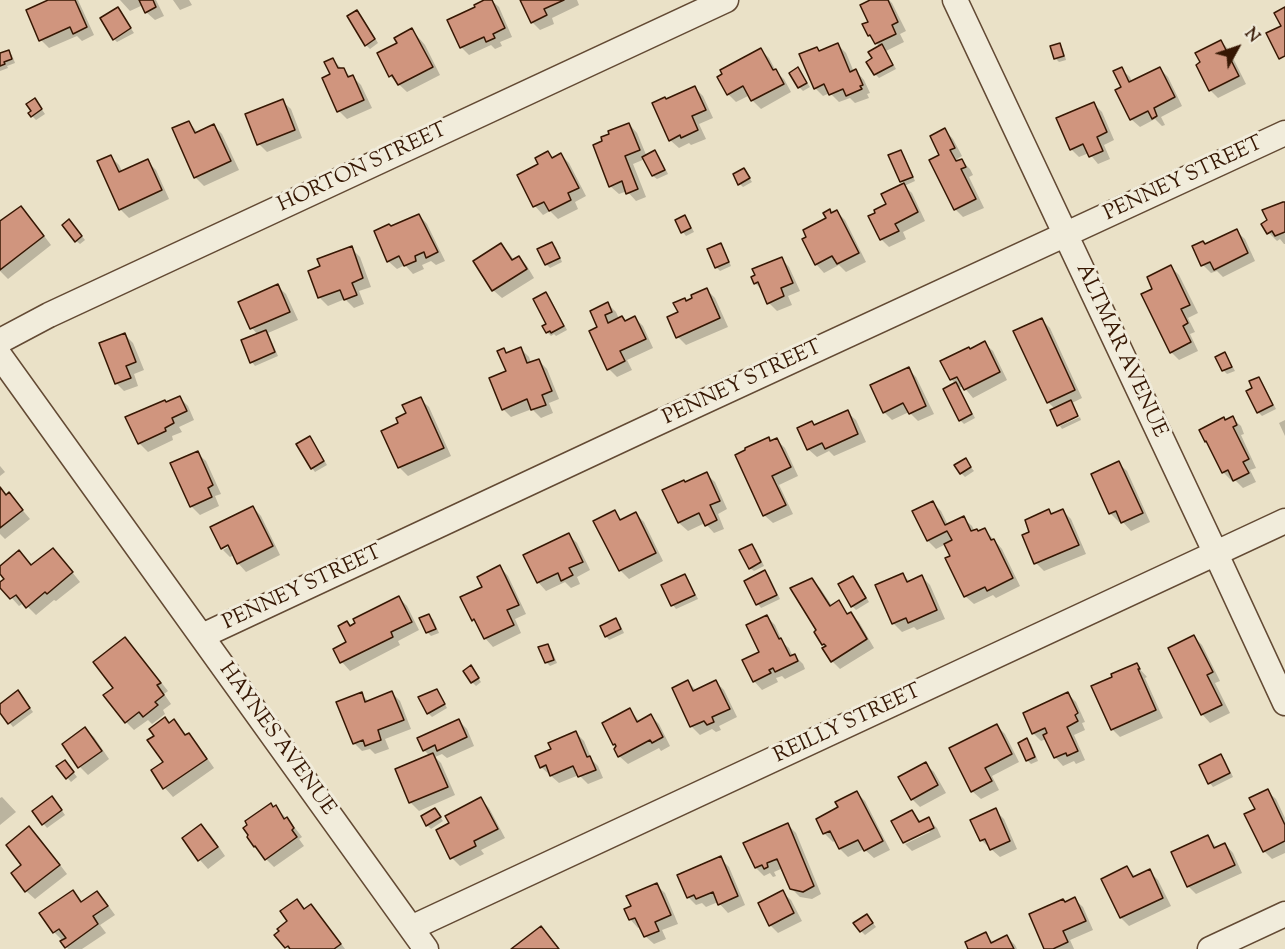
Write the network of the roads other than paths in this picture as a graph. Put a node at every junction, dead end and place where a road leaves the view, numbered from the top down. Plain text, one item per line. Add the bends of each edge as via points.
1 (726, 0) edge
2 (955, 0) edge
3 (1285, 133) edge
4 (1066, 236) junction
5 (0, 341) edge
6 (0, 356) edge
7 (1285, 521) edge
8 (1216, 554) junction
9 (202, 636) junction
10 (1285, 703) edge
11 (1285, 914) edge
12 (411, 928) junction
13 (426, 949) edge
14 (1210, 949) edge

1 - 5 street, HORTON STREET
2 - 4 street, ALTMAR AVENUE
3 - 4 street, PENNEY STREET
4 - 8 street, ALTMAR AVENUE
4 - 9 street, PENNEY STREET
6 - 9 street, HAYNES AVENUE
7 - 8 street, REILLY STREET
8 - 10 street, ALTMAR AVENUE
8 - 12 street, REILLY STREET
9 - 12 street, HAYNES AVENUE
11 - 14 street
12 - 13 street, HAYNES AVENUE

